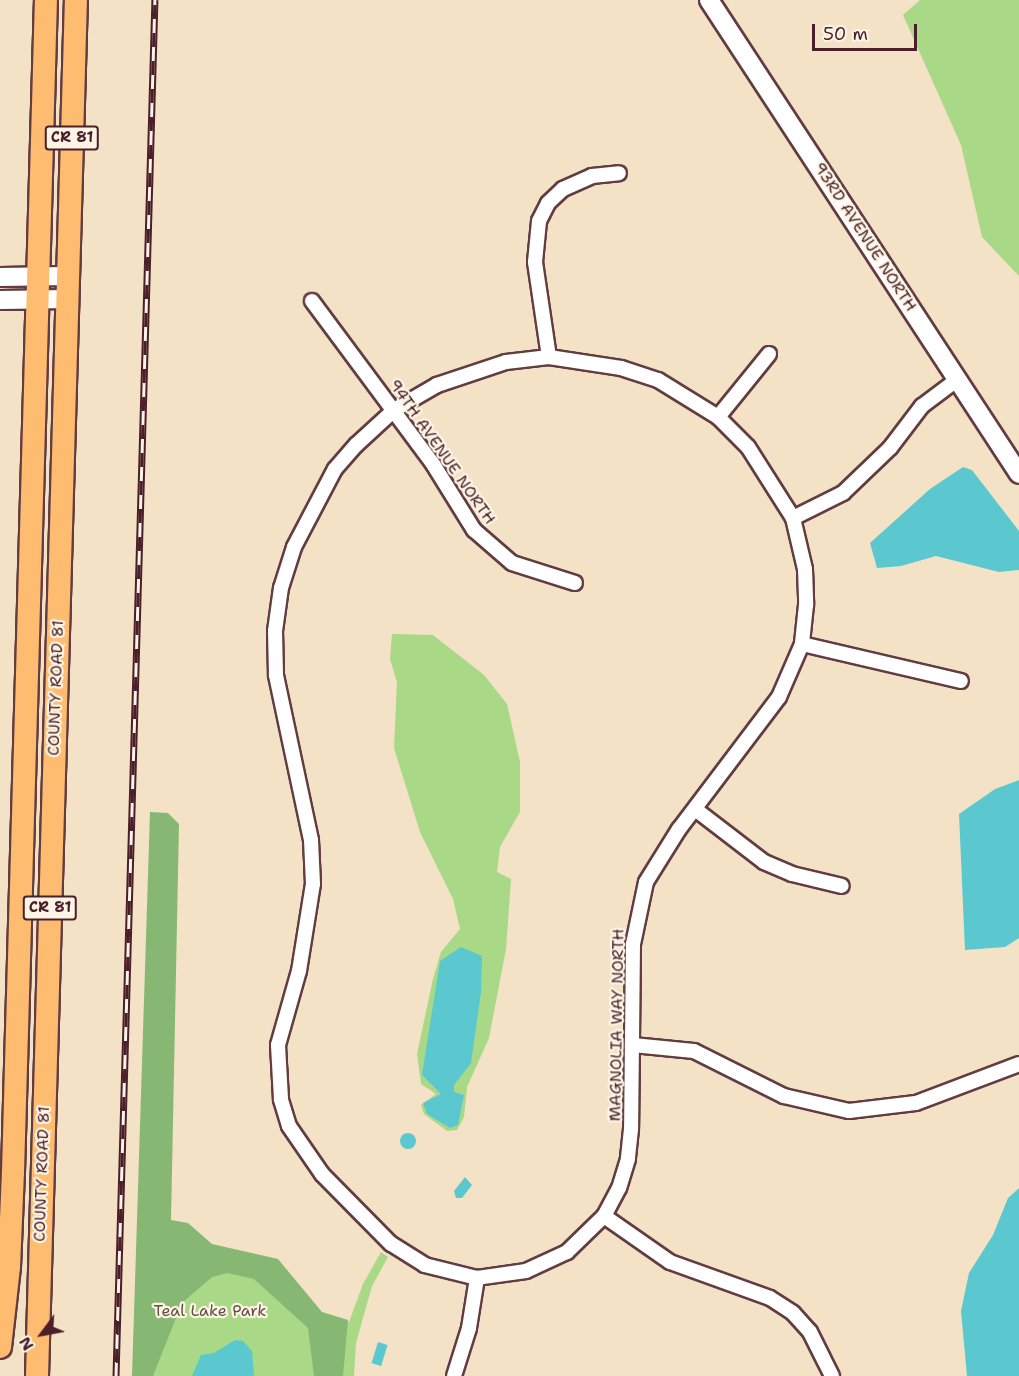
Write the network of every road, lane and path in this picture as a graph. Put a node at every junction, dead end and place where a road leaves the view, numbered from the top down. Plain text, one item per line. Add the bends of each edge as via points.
1 (46, 0) edge
2 (76, 0) edge
3 (709, 0) edge
4 (619, 173) dead end
5 (68, 276) junction
6 (0, 278) edge
7 (38, 288) junction
8 (68, 299) junction
9 (0, 300) edge
10 (312, 301) dead end
11 (770, 354) dead end
12 (549, 357) junction
13 (958, 379) junction
14 (394, 410) junction
15 (718, 417) junction
16 (1019, 474) edge
17 (793, 518) junction
18 (575, 583) dead end
19 (802, 644) junction
20 (961, 681) dead end
21 (695, 809) junction
22 (842, 886) dead end
23 (633, 1045) junction
24 (1019, 1064) edge
25 (604, 1216) junction
26 (477, 1278) junction
27 (0, 1347) edge
28 (37, 1376) edge
29 (454, 1376) edge
30 (832, 1376) edge

1 - 7 highway, COUNTY ROAD 81 / CR 81
2 - 5 highway, COUNTY ROAD 81 / CR 81
3 - 13 street, 93RD AVENUE NORTH
4 - 12 street via 592,176 563,189 548,203 539,221 535,262
5 - 7 street
5 - 8 highway, COUNTY ROAD 81 / CR 81
6 - 7 street
7 - 8 street
7 - 9 street
7 - 27 highway, COUNTY ROAD 81 / CR 81 via 13,1172 9,1267
8 - 28 highway, COUNTY ROAD 81 / CR 81
10 - 14 street, 94TH AVENUE NORTH
11 - 15 street
12 - 14 street, MAGNOLIA WAY NORTH via 469,372
12 - 15 street, MAGNOLIA WAY NORTH via 621,368 658,380
13 - 16 street, 93RD AVENUE NORTH
13 - 17 street via 922,406 890,448 843,493
14 - 18 street, 94TH AVENUE NORTH via 474,530 492,548 512,564
14 - 26 street, MAGNOLIA WAY NORTH via 335,469 294,547 281,588 275,631 276,675 311,840 313,884 302,960 278,1045 277,1069 289,1126 322,1174 373,1227 409,1257 445,1272
15 - 17 street, MAGNOLIA WAY NORTH via 748,447
17 - 19 street, MAGNOLIA WAY NORTH via 806,574
19 - 20 street
19 - 21 street, MAGNOLIA WAY NORTH via 779,697 762,724
21 - 22 street via 764,862 792,874
21 - 23 street, MAGNOLIA WAY NORTH via 660,855 637,913 633,944
23 - 24 street via 694,1051 784,1096 849,1111 916,1103
23 - 25 street, MAGNOLIA WAY NORTH via 628,1159
25 - 26 street, MAGNOLIA WAY NORTH via 577,1244 554,1259 511,1275
25 - 30 street via 670,1262 770,1298 793,1313 810,1332
26 - 29 street via 469,1329

